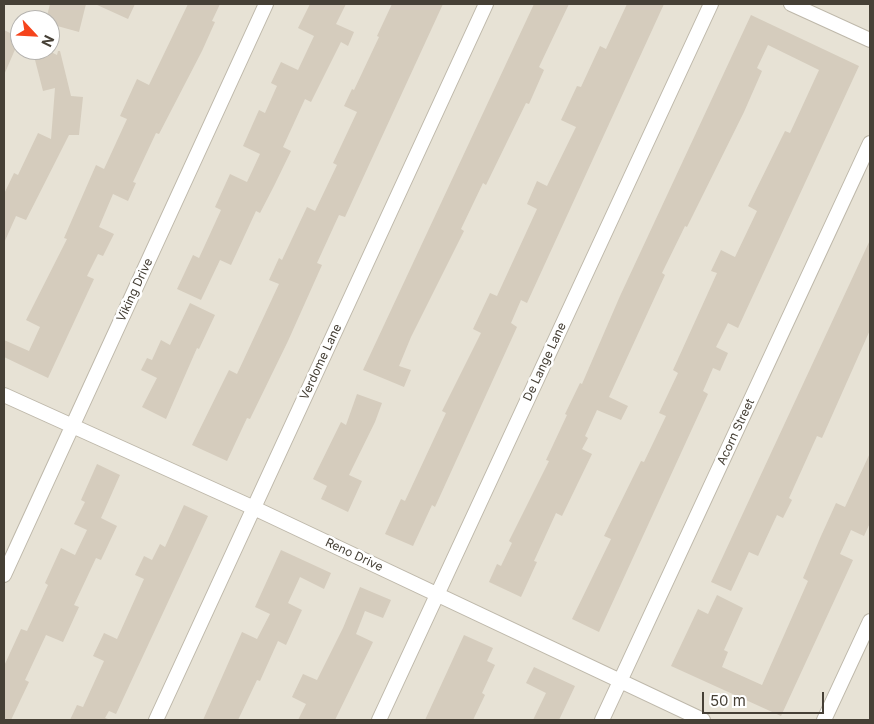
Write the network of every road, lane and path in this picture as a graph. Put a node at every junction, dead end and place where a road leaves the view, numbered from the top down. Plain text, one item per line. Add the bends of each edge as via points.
1 (266, 4) edge
2 (486, 4) edge
3 (711, 4) edge
4 (791, 4) edge
5 (870, 40) edge
6 (870, 143) edge
7 (4, 395) edge
8 (72, 427) junction
9 (254, 508) junction
10 (4, 575) edge
11 (438, 594) junction
12 (870, 621) edge
13 (620, 680) junction
14 (156, 720) edge
15 (379, 720) edge
16 (602, 720) edge
17 (703, 720) edge
18 (824, 720) edge

1 - 8 street, Viking Drive
2 - 9 street, Verdome Lane
3 - 11 street, De Lange Lane
4 - 5 street
6 - 13 street, Acorn Street
7 - 8 street, Reno Drive
8 - 9 street, Reno Drive
8 - 10 street, Viking Drive
9 - 11 street, Reno Drive
9 - 14 street, Verdome Lane
11 - 13 street, Reno Drive
11 - 15 street, De Lange Lane
12 - 18 street
13 - 16 street, Acorn Street
13 - 17 street, Reno Drive

